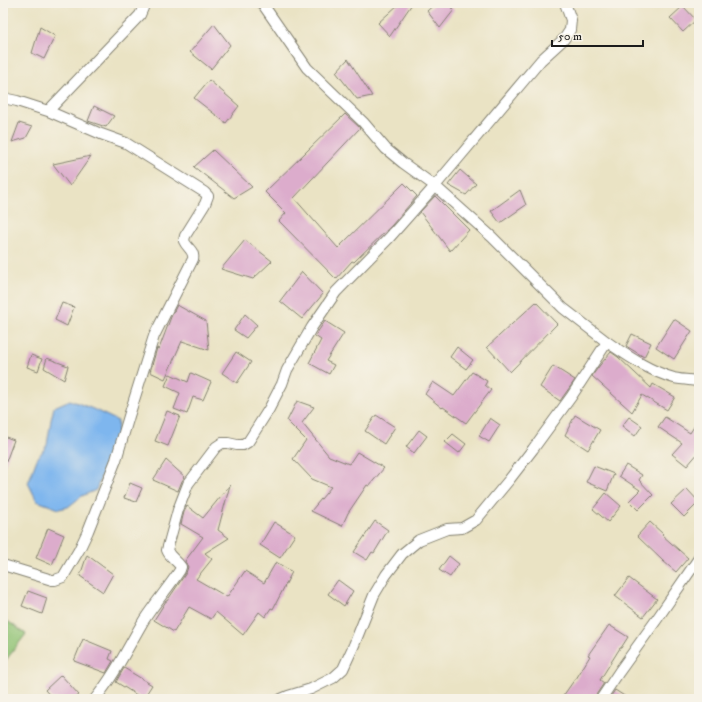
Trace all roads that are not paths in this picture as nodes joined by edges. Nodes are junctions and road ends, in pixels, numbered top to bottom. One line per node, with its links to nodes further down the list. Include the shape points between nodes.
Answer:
1 (141, 3): 5 (street, via 143,8 140,15)
2 (262, 3): 6 (street, via 307,68 363,122 386,149)
3 (565, 3): 6 (street, via 571,20 570,30 564,40 541,60)
4 (3, 98): 5 (street)
5 (48, 110): 10 (street, via 126,143 208,196 185,236 184,241 193,252 193,259 154,336 116,460 80,550 63,577 55,580)
6 (435, 186): 7 (street, via 492,237 563,308); 11 (street, via 336,292 312,326 269,409 248,442 243,445 222,443 216,447 188,484 167,550 178,562 180,570 144,620 115,671)
7 (607, 342): 8 (street, via 655,371 675,378); 12 (street, via 571,397 476,520 462,528 447,529 419,540 402,554 374,595 343,669 333,678 311,689)
8 (699, 381)
9 (699, 558): 13 (street)
10 (3, 565)
11 (95, 699)
12 (281, 699)
13 (601, 699)

